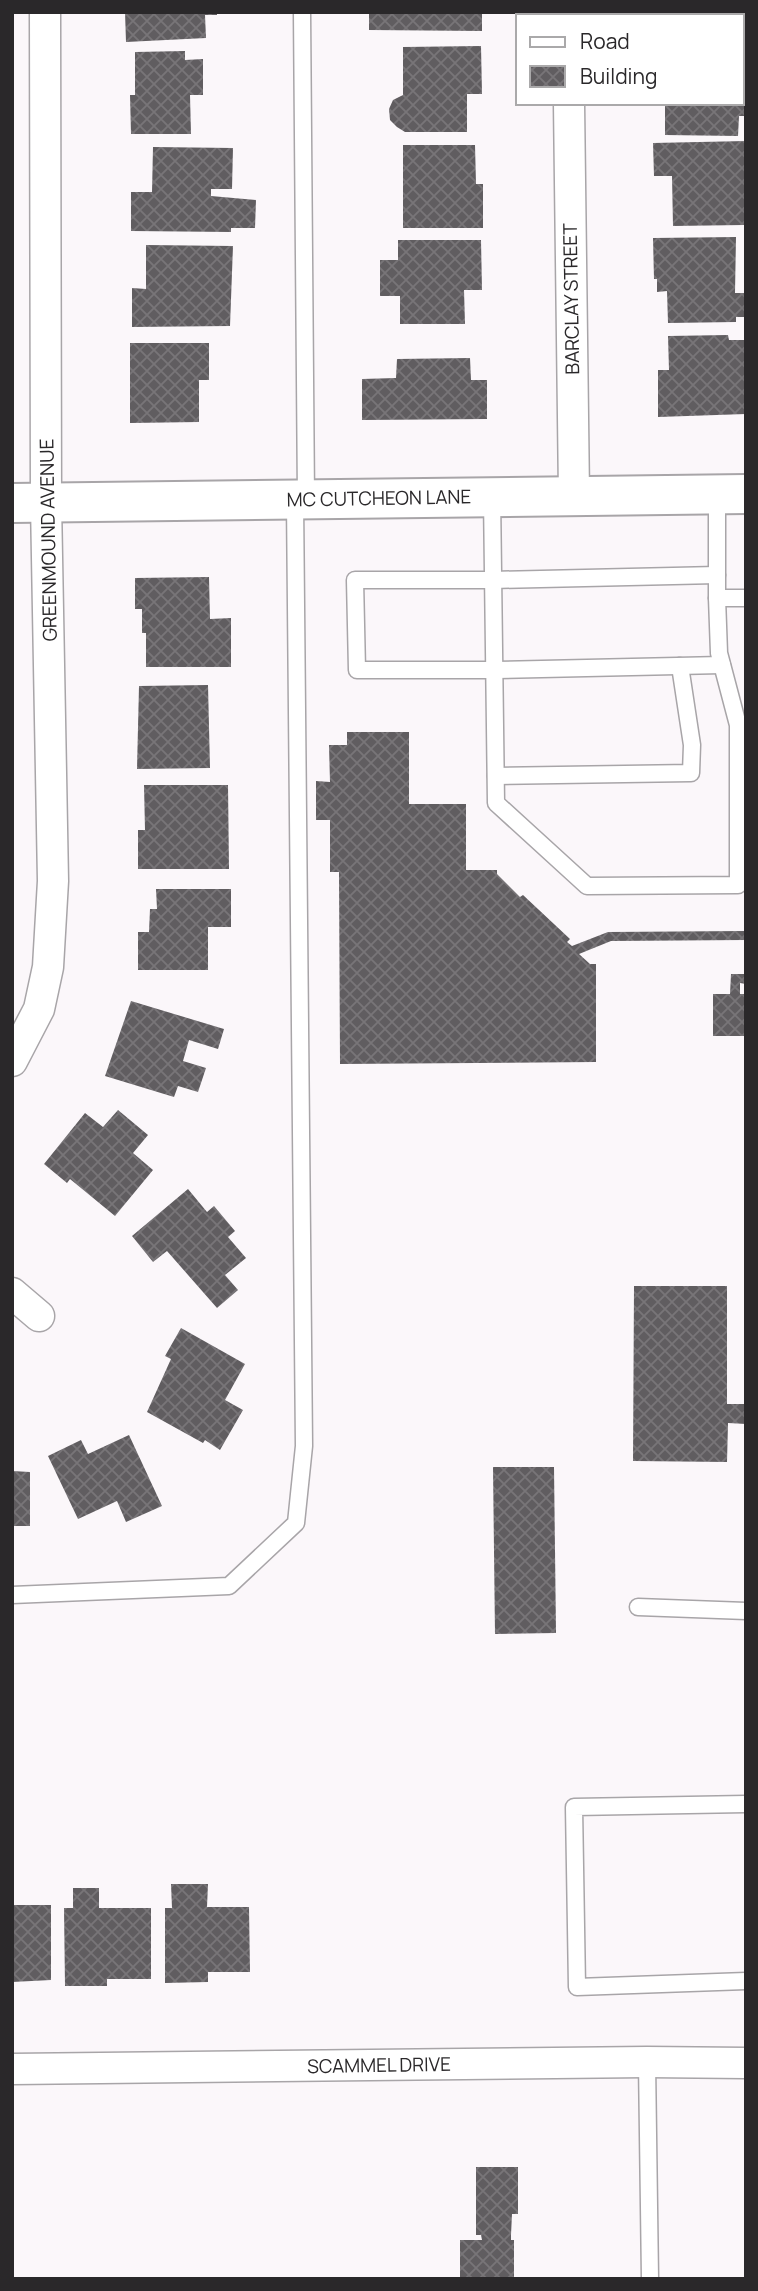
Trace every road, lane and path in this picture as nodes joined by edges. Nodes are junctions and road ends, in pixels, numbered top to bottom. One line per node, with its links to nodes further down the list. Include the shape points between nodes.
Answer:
1 (45, 12): 8 (street, GREENMOUND AVENUE)
2 (302, 12): 7 (lane)
3 (569, 105): 5 (street, BARCLAY STREET)
4 (731, 494): 5 (street, MC CUTCHEON LANE); 9 (lane)
5 (574, 495): 6 (street, MC CUTCHEON LANE)
6 (492, 496): 7 (street, MC CUTCHEON LANE); 10 (lane)
7 (301, 500): 8 (street, MC CUTCHEON LANE); 20 (lane, via 304,1432 296,1523 229,1586)
8 (29, 503): 17 (street, GREENMOUND AVENUE, via 53,881 48,967 39,1009)
9 (717, 575): 10 (lane); 11 (lane)
10 (493, 580): 15 (lane); 15 (lane, via 355,580 358,670)
11 (717, 598): 12 (lane); 13 (lane)
12 (746, 598)
13 (722, 665): 14 (lane); 16 (lane, via 738,725 738,885 587,886 496,803)
14 (680, 666): 15 (lane); 16 (lane, via 692,745 691,773)
15 (495, 670): 16 (lane)
16 (496, 776)
17 (12, 1061)
18 (12, 1293): 19 (street)
19 (39, 1316)
20 (12, 1595)
21 (638, 1607): 22 (lane)
22 (746, 1611)
23 (746, 1804): 24 (lane, via 574,1807 577,1987)
24 (746, 1981)
25 (647, 2062): 26 (street, SCAMMEL DRIVE); 27 (street, SCAMMEL DRIVE); 28 (lane)
26 (746, 2063)
27 (12, 2069)
28 (650, 2279)

